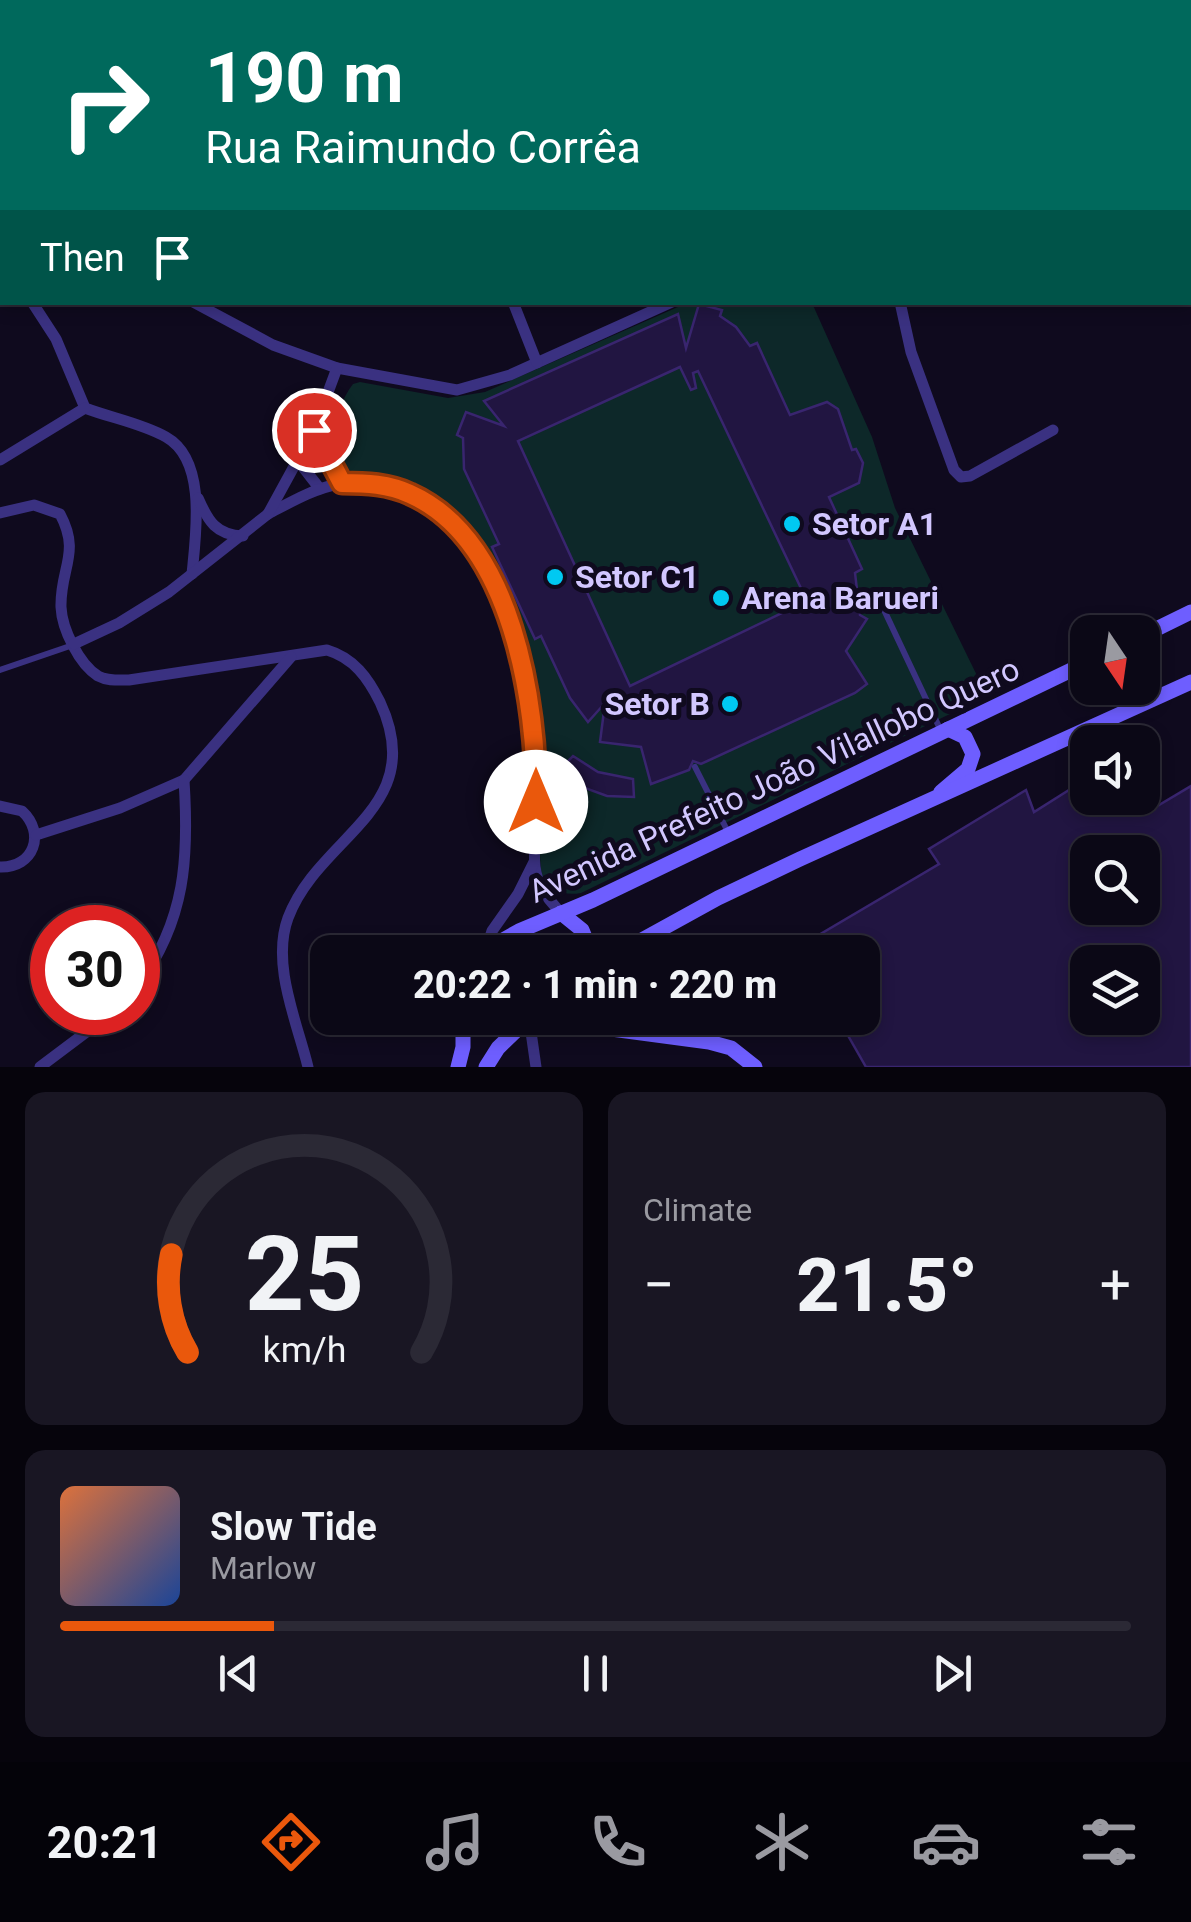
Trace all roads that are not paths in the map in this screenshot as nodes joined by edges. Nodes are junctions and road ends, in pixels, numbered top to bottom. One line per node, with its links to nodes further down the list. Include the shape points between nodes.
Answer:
1 (34, 305): 8 (street)
2 (199, 305): 7 (street, via 272,345)
3 (514, 305): 6 (street)
4 (665, 305): 6 (street)
5 (901, 305): 10 (street, via 911,352 960,477)
6 (537, 363): 7 (street, via 456,390)
7 (337, 368): 9 (street)
8 (85, 408): 11 (street); 14 (street, via 172,441 188,460)
9 (314, 430): 12 (street); 13 (street)
10 (1053, 430)
11 (0, 460)
12 (298, 462): 15 (street); 17 (street)
13 (342, 483): 15 (street); 35 (street, via 386,486 432,506 488,575 510,622 532,709)
14 (194, 489): 18 (street, via 214,526); 19 (street)
15 (320, 489): 17 (street)
16 (0, 513): 23 (street, via 34,504 60,514 71,539 61,608)
17 (268, 514): 18 (street)
18 (243, 536): 19 (street)
19 (192, 574): 23 (street)
20 (877, 595): 28 (lane)
21 (1191, 612): 22 (main road)
22 (1160, 627)
23 (74, 644): 24 (street, via 82,662 113,680); 25 (lane)
24 (291, 657): 30 (street); 50 (street, via 328,650 353,662 383,709 392,756 391,777 374,811 316,870 288,916 282,956)
25 (0, 670)
26 (1070, 671): 28 (main road, Avenida Prefeito João Vilallobo Quero)
27 (1191, 682): 31 (main road)
28 (945, 731): 31 (main road, via 966,737 972,758); 34 (main road, Avenida Prefeito João Vilallobo Quero)
29 (696, 767): 34 (lane)
30 (184, 780): 33 (street); 42 (street, via 188,833 182,884)
31 (936, 800): 41 (main road)
32 (0, 806): 33 (street, via 22,810)
33 (36, 835): 36 (street, via 31,853)
34 (730, 835): 37 (main road, Avenida Prefeito João Vilallobo Quero)
35 (534, 862): 37 (street, via 544,893); 38 (street)
36 (2, 871)
37 (561, 913): 39 (main road, Avenida Prefeito João Vilallobo Quero); 40 (main road)
38 (490, 935)
39 (516, 935)
40 (584, 935)
41 (651, 935)
42 (160, 943)
43 (82, 1035): 49 (street)
44 (461, 1035): 48 (main road)
45 (511, 1035): 51 (main road)
46 (531, 1035): 52 (street)
47 (668, 1035): 53 (main road, via 731,1048)
48 (459, 1063)
49 (40, 1067)
50 (308, 1067)
51 (486, 1067)
52 (536, 1067)
53 (756, 1067)

